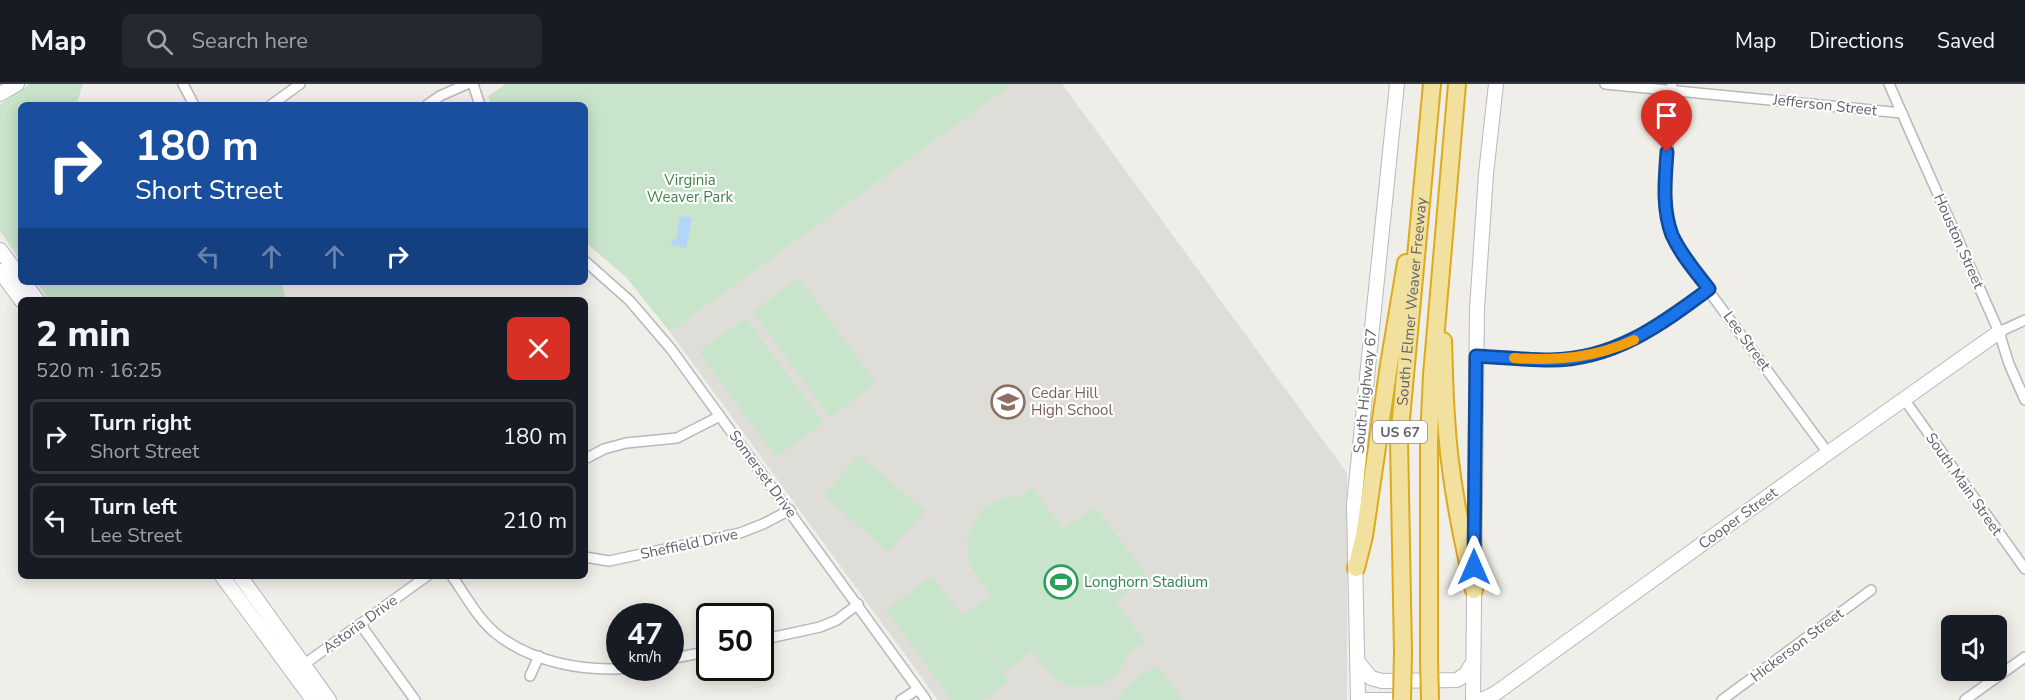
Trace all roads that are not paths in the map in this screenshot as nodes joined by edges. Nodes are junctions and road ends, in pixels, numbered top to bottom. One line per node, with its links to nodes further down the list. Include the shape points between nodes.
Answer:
1 (17, 84): 13 (main road)
2 (183, 84): 14 (street)
3 (467, 84): 16 (street)
4 (473, 84): 17 (street)
5 (1398, 84): 37 (main road, South Highway 67, via 1354,504)
6 (1432, 84): 19 (highway, South J Elmer Weaver Freeway / US 67)
7 (1496, 84): 29 (main road, via 1479,261)
8 (1605, 84): 11 (street, Jefferson Street)
9 (1889, 84): 18 (street, Houston Street)
10 (293, 86): 15 (street)
11 (1671, 87): 18 (street, Jefferson Street); 25 (street, Lee Street, via 1665,194 1668,223 1683,256)
12 (1458, 90): 24 (highway, South J Elmer Weaver Freeway / US 67)
13 (0, 94)
14 (192, 102)
15 (274, 102)
16 (431, 102)
17 (479, 102)
18 (1902, 113): 28 (street, Houston Street)
19 (1420, 213): 37 (highway, via 1409,244); 65 (highway, South J Elmer Weaver Freeway / US 67, bridge, via 1400,440)
20 (0, 250): 23 (main road)
21 (588, 264): 32 (street, Somerset Drive, via 636,308)
22 (0, 271): 26 (main road)
23 (18, 274)
24 (1438, 285): 43 (highway, via 1447,428 1458,518); 66 (highway, South J Elmer Weaver Freeway / US 67, bridge, via 1429,440)
25 (1709, 289): 29 (street, via 1651,331 1602,352 1549,360); 33 (street, Lee Street)
26 (19, 297)
27 (2025, 320): 28 (street)
28 (1999, 332): 30 (main road, Cooper Street); 31 (street, Houston Street)
29 (1476, 356): 43 (main road)
30 (1904, 399): 33 (main road, Cooper Street); 38 (street, South Main Street)
31 (2025, 400)
32 (720, 416): 34 (street, via 677,438 626,443); 35 (street, Somerset Drive)
33 (1828, 453): 51 (main road, Cooper Street)
34 (588, 457)
35 (789, 510): 36 (street, Sheffield Drive, via 740,533 609,561); 46 (street, Somerset Drive)
36 (588, 558)
37 (1356, 567): 52 (main road, South Highway 67)
38 (2025, 569)
39 (225, 579): 45 (main road)
40 (241, 579): 45 (main road)
41 (423, 579): 47 (street, Astoria Drive)
42 (454, 579): 49 (street, via 495,632)
43 (1474, 590): 53 (main road)
44 (1871, 590): 68 (street, Hickerson Street)
45 (248, 599): 54 (main road)
46 (858, 604): 48 (street, via 820,627); 57 (street, Somerset Drive)
47 (360, 624): 54 (street, Astoria Drive); 61 (street)
48 (774, 637)
49 (540, 656): 55 (street, via 575,667); 56 (street)
50 (2025, 657): 69 (street)
51 (1544, 658): 53 (main road, via 1528,663 1490,689 1479,680); 58 (main road, Cooper Street)
52 (1358, 662): 53 (main road, via 1371,678 1382,681 1457,680); 64 (main road, South Highway 67)
53 (1473, 662): 67 (main road)
54 (298, 668): 59 (main road); 60 (main road)
55 (606, 670)
56 (530, 675)
57 (918, 689): 62 (street); 63 (street, Somerset Drive)
58 (1498, 697): 67 (main road, Cooper Street)
59 (313, 700)
60 (329, 700)
61 (415, 700)
62 (902, 700)
63 (926, 700)
64 (1358, 700): 65 (main road)
65 (1402, 700)
66 (1430, 700)
67 (1475, 700)
68 (1722, 700)
69 (1965, 700)

